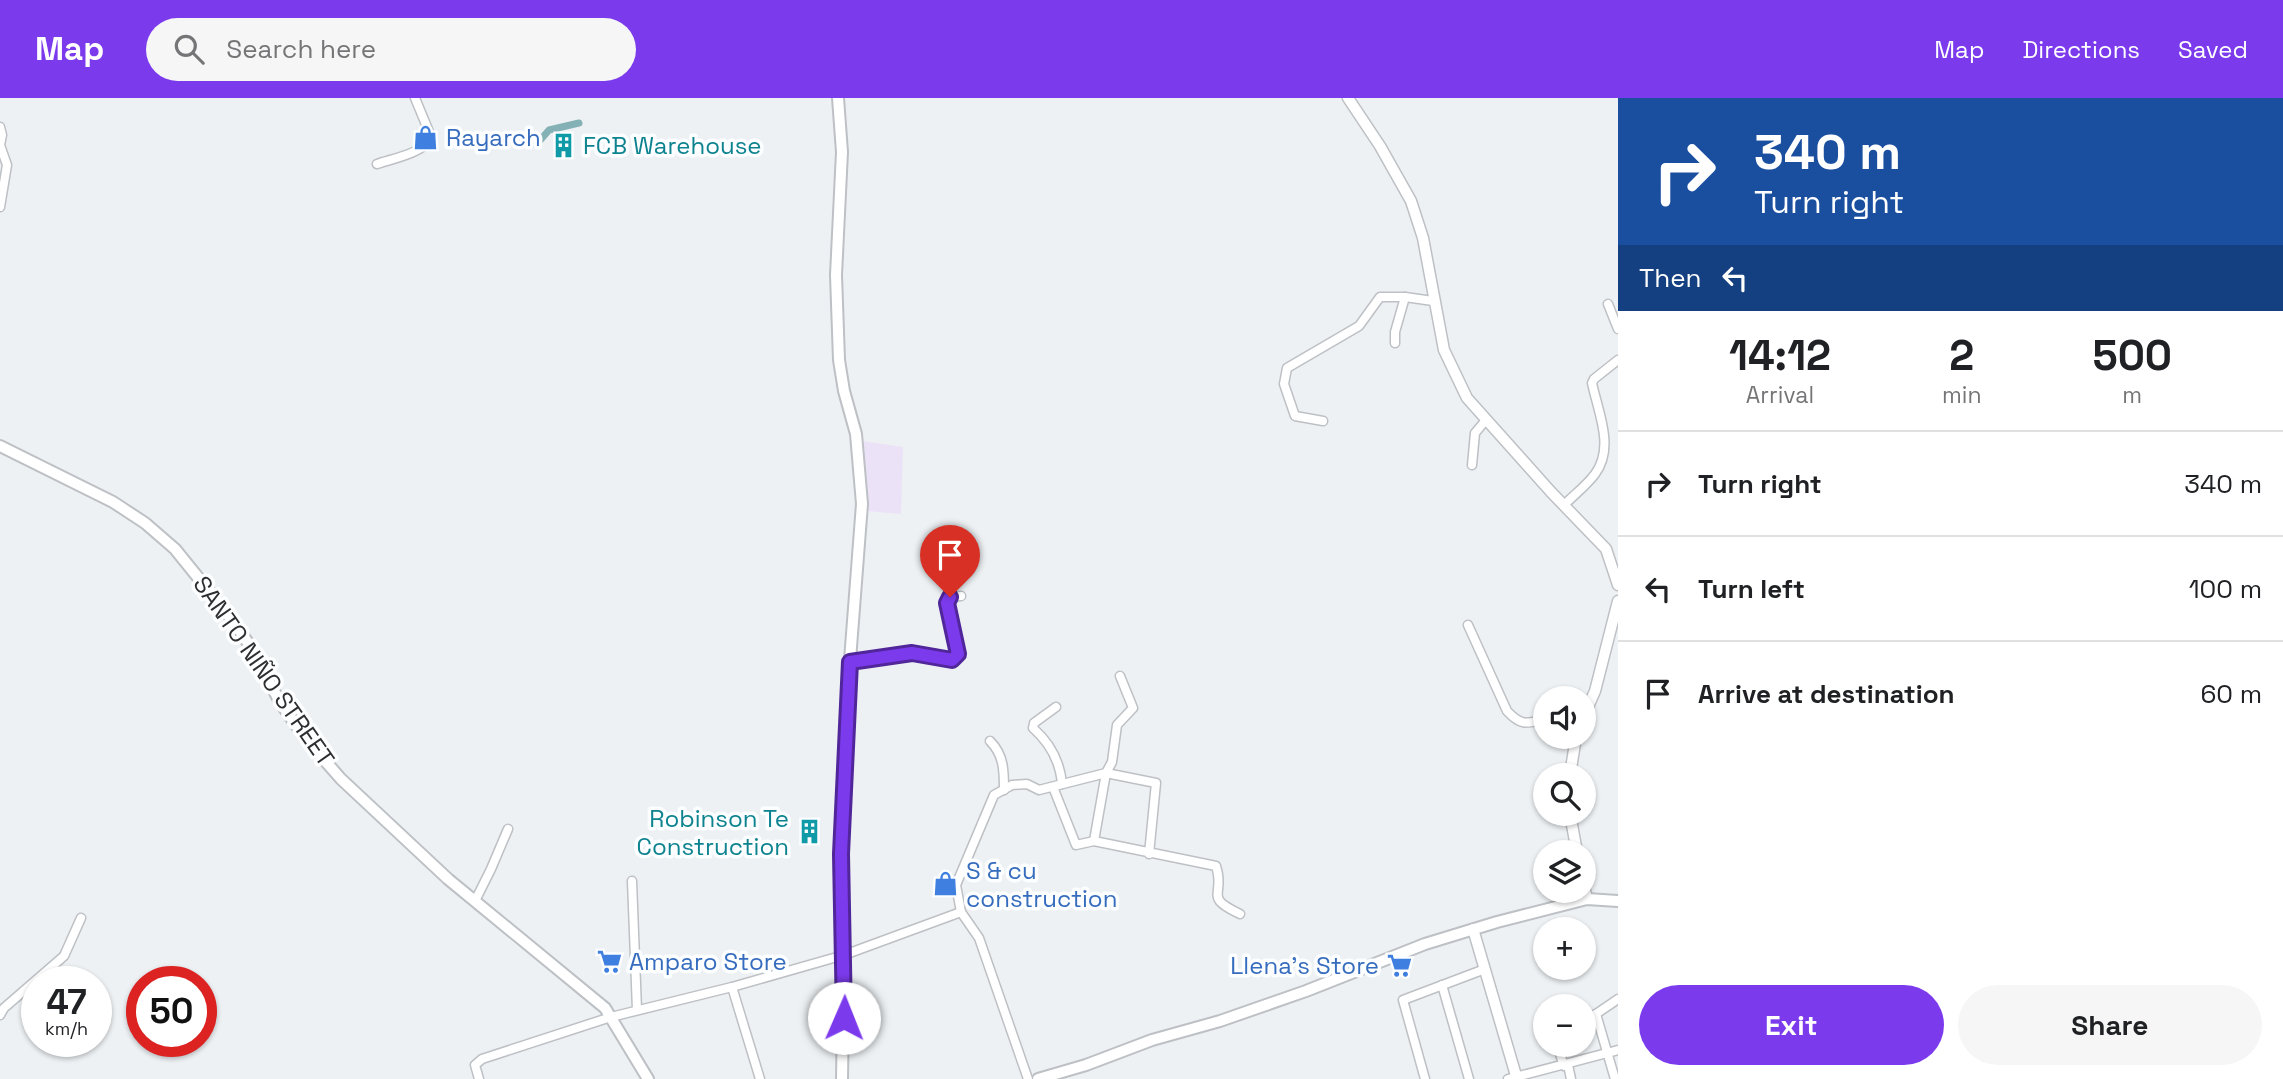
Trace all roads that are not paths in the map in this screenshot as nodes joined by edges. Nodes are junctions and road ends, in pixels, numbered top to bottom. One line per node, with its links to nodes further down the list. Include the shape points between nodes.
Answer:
1 (415, 98): 5 (street, via 432,139 427,146)
2 (838, 98): 22 (main road, via 842,152 836,275 839,360 862,486)
3 (1348, 98): 8 (street, via 1410,201 1423,238)
4 (0, 127): 6 (street, via 7,165)
5 (377, 164)
6 (0, 206)
7 (1405, 297): 8 (street); 11 (street); 13 (street, via 1380,297 1359,326 1287,368 1283,384 1295,416)
8 (1433, 301): 14 (street, via 1444,350 1467,398)
9 (1608, 304): 10 (street)
10 (1618, 330)
11 (1395, 343)
12 (1618, 360): 17 (street, via 1592,383 1605,432 1603,460)
13 (1323, 421)
14 (1486, 421): 16 (street, via 1475,433); 17 (street)
15 (0, 446): 37 (main road, SANTO NIÑO STREET, via 113,502 175,549 239,629 279,702 305,738 358,795)
16 (1472, 465)
17 (1564, 505): 18 (street, via 1606,549)
18 (1618, 585)
19 (961, 596): 22 (street, via 950,597 947,603 958,654 952,660 912,653)
20 (1618, 601): 24 (street)
21 (1468, 625): 26 (street, via 1507,710 1514,719)
22 (850, 662): 44 (main road, via 841,854)
23 (1120, 676): 28 (street, via 1133,708 1117,725 1112,762)
24 (1596, 687)
25 (1056, 707): 29 (street, via 1033,728 1048,742)
26 (1533, 722)
27 (990, 741): 31 (street, via 1004,768)
28 (1106, 772): 29 (street); 33 (street); 34 (street, via 1156,783)
29 (1062, 784): 30 (street)
30 (1053, 788): 31 (street, via 1039,790 1027,784); 33 (street, via 1076,845)
31 (1003, 790): 40 (street, via 994,795 956,885)
32 (508, 828): 37 (street)
33 (1094, 841): 34 (street)
34 (1149, 854): 41 (street, via 1216,866 1217,899)
35 (632, 881): 49 (street)
36 (1596, 900): 38 (main road)
37 (475, 901): 52 (main road, SANTO NIÑO STREET, via 606,1008)
38 (1618, 901)
39 (1572, 903): 43 (main road)
40 (961, 912): 44 (street); 61 (street, via 979,938)
41 (1240, 914)
42 (80, 918): 51 (street, via 64,956)
43 (1473, 929): 45 (street); 62 (main road, via 1230,1018)
44 (844, 955): 47 (street); 60 (main road)
45 (1485, 969): 46 (street); 56 (street)
46 (1442, 985): 63 (street, via 1403,1000); 64 (street)
47 (732, 987): 49 (street); 59 (street)
48 (1618, 999): 50 (street)
49 (637, 1010): 52 (street)
50 (1596, 1014): 53 (street)
51 (0, 1015)
52 (611, 1017): 57 (street, via 482,1059 475,1065); 58 (main road, SANTO NIÑO STREET)
53 (1613, 1052): 55 (street); 66 (street)
54 (1562, 1057): 55 (street)
55 (1566, 1065): 56 (street); 65 (street)
56 (1514, 1078)
57 (479, 1079)
58 (648, 1079)
59 (760, 1079)
60 (842, 1079)
61 (1028, 1079)
62 (1038, 1079)
63 (1425, 1079)
64 (1469, 1079)
65 (1571, 1079)
66 (1615, 1079)

